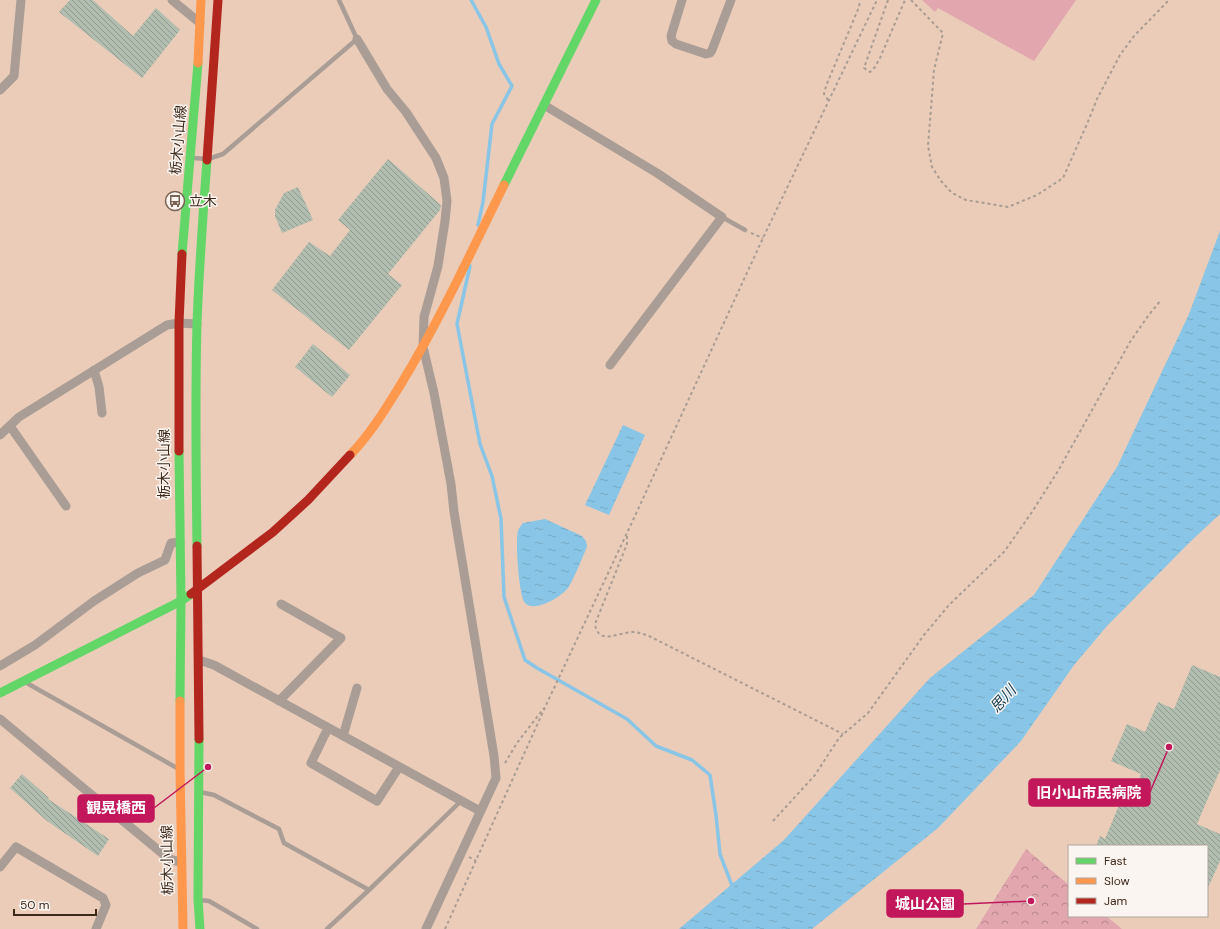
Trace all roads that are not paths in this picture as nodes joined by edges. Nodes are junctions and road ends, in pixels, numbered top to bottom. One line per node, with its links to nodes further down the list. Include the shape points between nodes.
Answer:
1 (21, 0): 11 (street, via 14,76)
2 (172, 0): 9 (street)
3 (201, 0): 9 (main road, 栃木小山線)
4 (218, 0): 14 (main road)
5 (339, 0): 10 (lane)
6 (596, 0): 12 (main road)
7 (682, 0): 8 (street, via 671,36 672,41 706,54 712,50)
8 (731, 0)
9 (200, 23): 13 (main road, 栃木小山線)
10 (357, 39): 14 (lane, via 222,154); 19 (street, via 387,89 406,112 436,158 444,178 447,201 445,222 438,266 424,317)
11 (0, 90)
12 (544, 105): 15 (street, via 657,173); 19 (main road)
13 (191, 158): 14 (lane); 17 (main road, 栃木小山線)
14 (208, 158): 18 (main road)
15 (722, 216): 16 (lane); 20 (street)
16 (745, 230)
17 (179, 324): 18 (street); 21 (street, via 167,325); 26 (main road, 栃木小山線)
18 (197, 324): 27 (main road)
19 (423, 347): 27 (main road, via 391,399 351,454 308,500 273,532); 43 (street, via 451,484 494,756 496,778)
20 (610, 365)
21 (94, 370): 22 (street); 23 (street, via 19,417)
22 (102, 413)
23 (10, 426): 24 (street); 25 (street)
24 (0, 435)
25 (66, 506)
26 (180, 542): 28 (main road, 栃木小山線); 31 (street, via 171,543 164,560 100,597 35,645)
27 (198, 589): 28 (main road); 30 (main road)
28 (181, 601): 32 (main road); 40 (main road, 栃木小山線)
29 (281, 604): 35 (street, via 341,638)
30 (199, 660): 35 (street, via 214,665); 41 (main road)
31 (0, 666)
32 (23, 681): 34 (main road); 40 (lane)
33 (356, 688): 38 (street)
34 (0, 693)
35 (279, 701): 37 (street)
36 (0, 719): 44 (street, via 162,854)
37 (328, 728): 38 (street); 39 (street, via 311,763 377,801)
38 (343, 736): 39 (street)
39 (400, 767): 42 (street)
40 (180, 770): 44 (main road, 栃木小山線)
41 (198, 792): 46 (lane, via 214,795 279,829 284,843); 47 (main road)
42 (461, 801): 43 (street); 46 (lane)
43 (480, 811): 53 (street)
44 (181, 862): 49 (main road, 栃木小山線)
45 (0, 867): 48 (street, via 16,846 103,898 106,905)
46 (369, 890): 52 (lane)
47 (198, 899): 50 (main road); 51 (lane, via 209,901)
48 (96, 929)
49 (183, 929)
50 (200, 929)
51 (257, 929)
52 (327, 929)
53 (426, 929)

